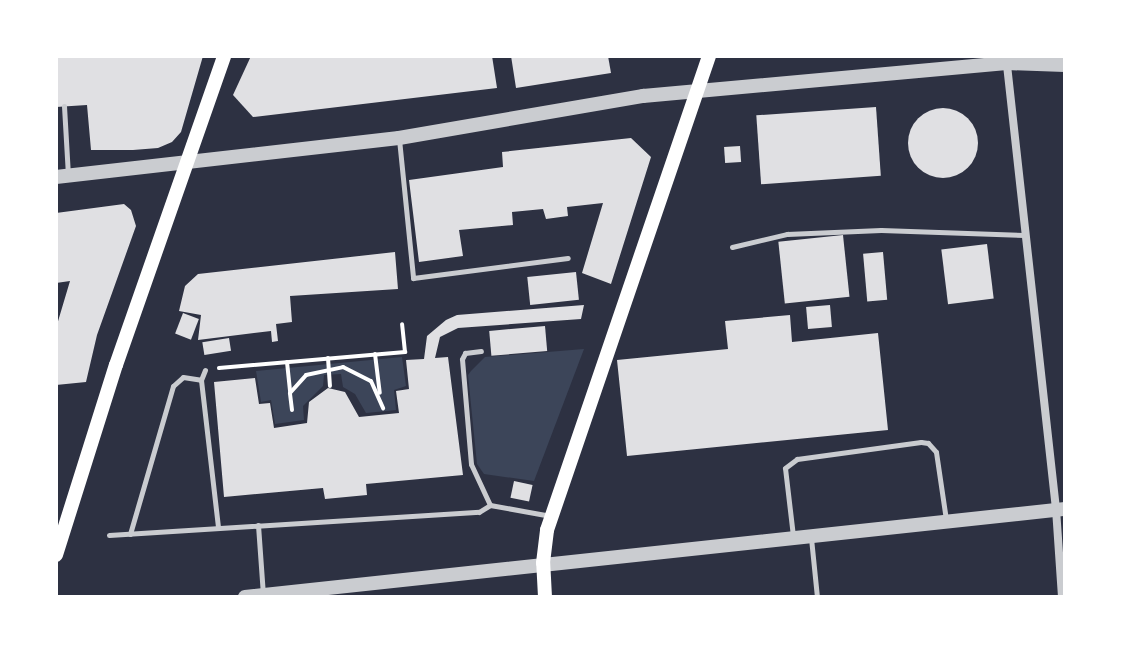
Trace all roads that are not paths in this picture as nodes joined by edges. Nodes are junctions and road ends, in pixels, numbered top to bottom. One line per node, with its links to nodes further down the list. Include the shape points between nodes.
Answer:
1 (224, 56): 10 (main road)
2 (709, 56): 5 (main road)
3 (1006, 60): 4 (street); 5 (street); 12 (street)
4 (1065, 65)
5 (695, 93): 9 (street, via 643,96); 20 (main road)
6 (64, 106): 8 (lane)
7 (56, 122): 8 (lane)
8 (65, 122): 11 (lane)
9 (399, 138): 10 (street); 14 (lane, via 413,278)
10 (187, 161): 11 (street); 28 (main road)
11 (62, 177)
12 (1024, 235): 13 (lane, via 881,230 787,234); 19 (street)
13 (732, 247)
14 (568, 258)
15 (481, 351): 18 (lane, via 465,353 462,359 466,434 471,464)
16 (205, 370): 17 (lane)
17 (201, 380): 23 (lane); 24 (lane, via 183,377 173,386)
18 (490, 505): 20 (lane); 22 (lane, via 479,512)
19 (1061, 509): 21 (street); 34 (street)
20 (552, 517): 29 (main road)
21 (946, 520): 26 (street); 27 (lane, via 936,452 921,442 797,459 785,468)
22 (258, 525): 23 (lane); 30 (lane)
23 (218, 528): 24 (lane)
24 (130, 534): 25 (lane)
25 (109, 535)
26 (810, 535): 27 (street); 33 (lane)
27 (793, 537): 29 (street)
28 (56, 555)
29 (543, 563): 30 (street); 32 (main road)
30 (263, 595): 31 (street)
31 (245, 597)
32 (545, 597)
33 (817, 597)
34 (1062, 597)

